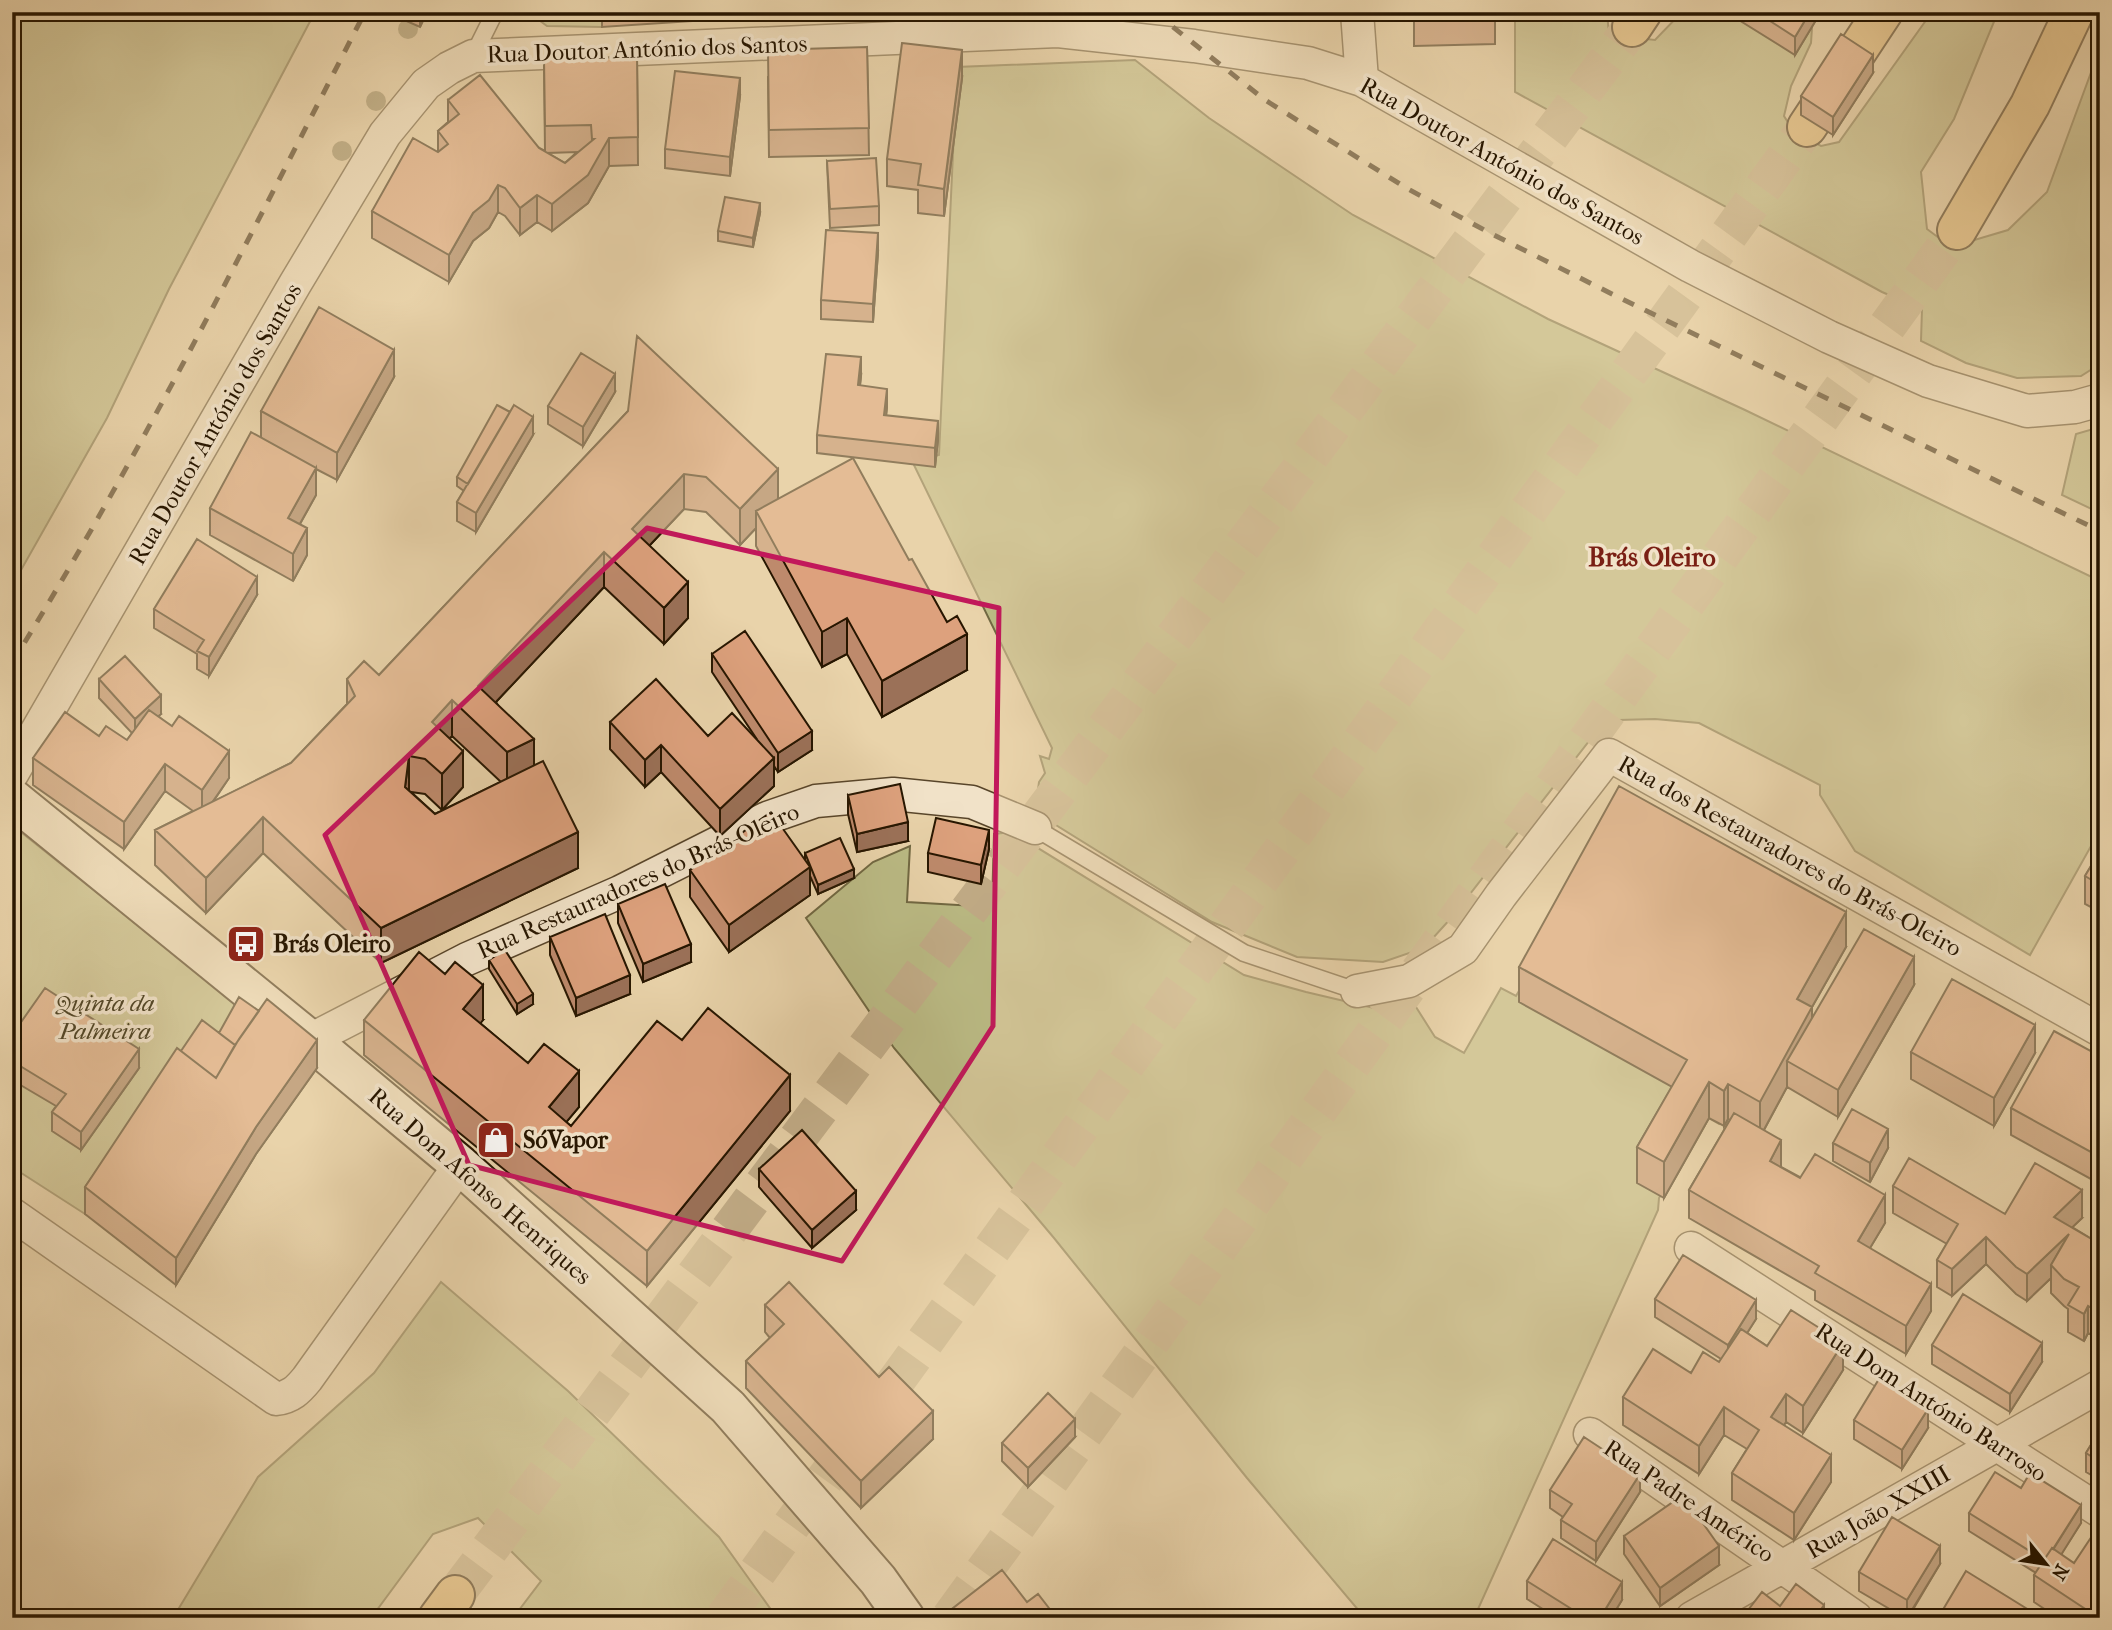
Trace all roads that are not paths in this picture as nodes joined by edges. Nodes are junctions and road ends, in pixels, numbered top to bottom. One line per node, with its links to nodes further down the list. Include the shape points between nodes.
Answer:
1 (495, 12): 5 (lane)
2 (1357, 12): 6 (street)
3 (1883, 12): 7 (highway)
4 (2074, 12): 8 (highway, via 2030,105)
5 (473, 56): 6 (street, Rua Doutor António dos Santos, via 1058,31 1308,63); 10 (street, Rua Doutor António dos Santos, via 426,85 385,134)
6 (1362, 80): 9 (street, Rua Doutor António dos Santos, via 1690,266 1829,337 1928,380 2026,411)
7 (1807, 127)
8 (1957, 230)
9 (2100, 400)
10 (12, 774)
11 (12, 799): 15 (main road, Rua Dom Afonso Henriques)
12 (1035, 828): 13 (lane, Rua Restauradores do Brás-Oleiro, via 1244,954); 15 (street, Rua Restauradores do Brás-Oleiro, via 972,802 893,794 816,801 767,818 620,892 467,959)
13 (1357, 991): 14 (street, Rua dos Restauradores do Brás-Oleiro, via 1409,981 1462,948 1609,755)
14 (2100, 1031)
15 (310, 1040): 16 (main road, Rua Dom Afonso Henriques)
16 (460, 1165): 17 (street, via 307,1379 288,1397 276,1399); 24 (main road, Rua Dom Afonso Henriques, via 728,1408 878,1580)
17 (12, 1214)
18 (1691, 1248): 21 (street, Rua Dom António Barroso)
19 (2100, 1386): 21 (street, Rua João XXIII)
20 (1590, 1434): 23 (street, Rua Padre Américo)
21 (1997, 1444): 22 (street, Rua Dom António Barroso); 23 (street, Rua João XXIII)
22 (2100, 1511)
23 (1783, 1566): 25 (street, Rua João XXIII); 26 (street, Rua Padre Américo)
24 (905, 1618)
25 (1692, 1618)
26 (1856, 1618)

